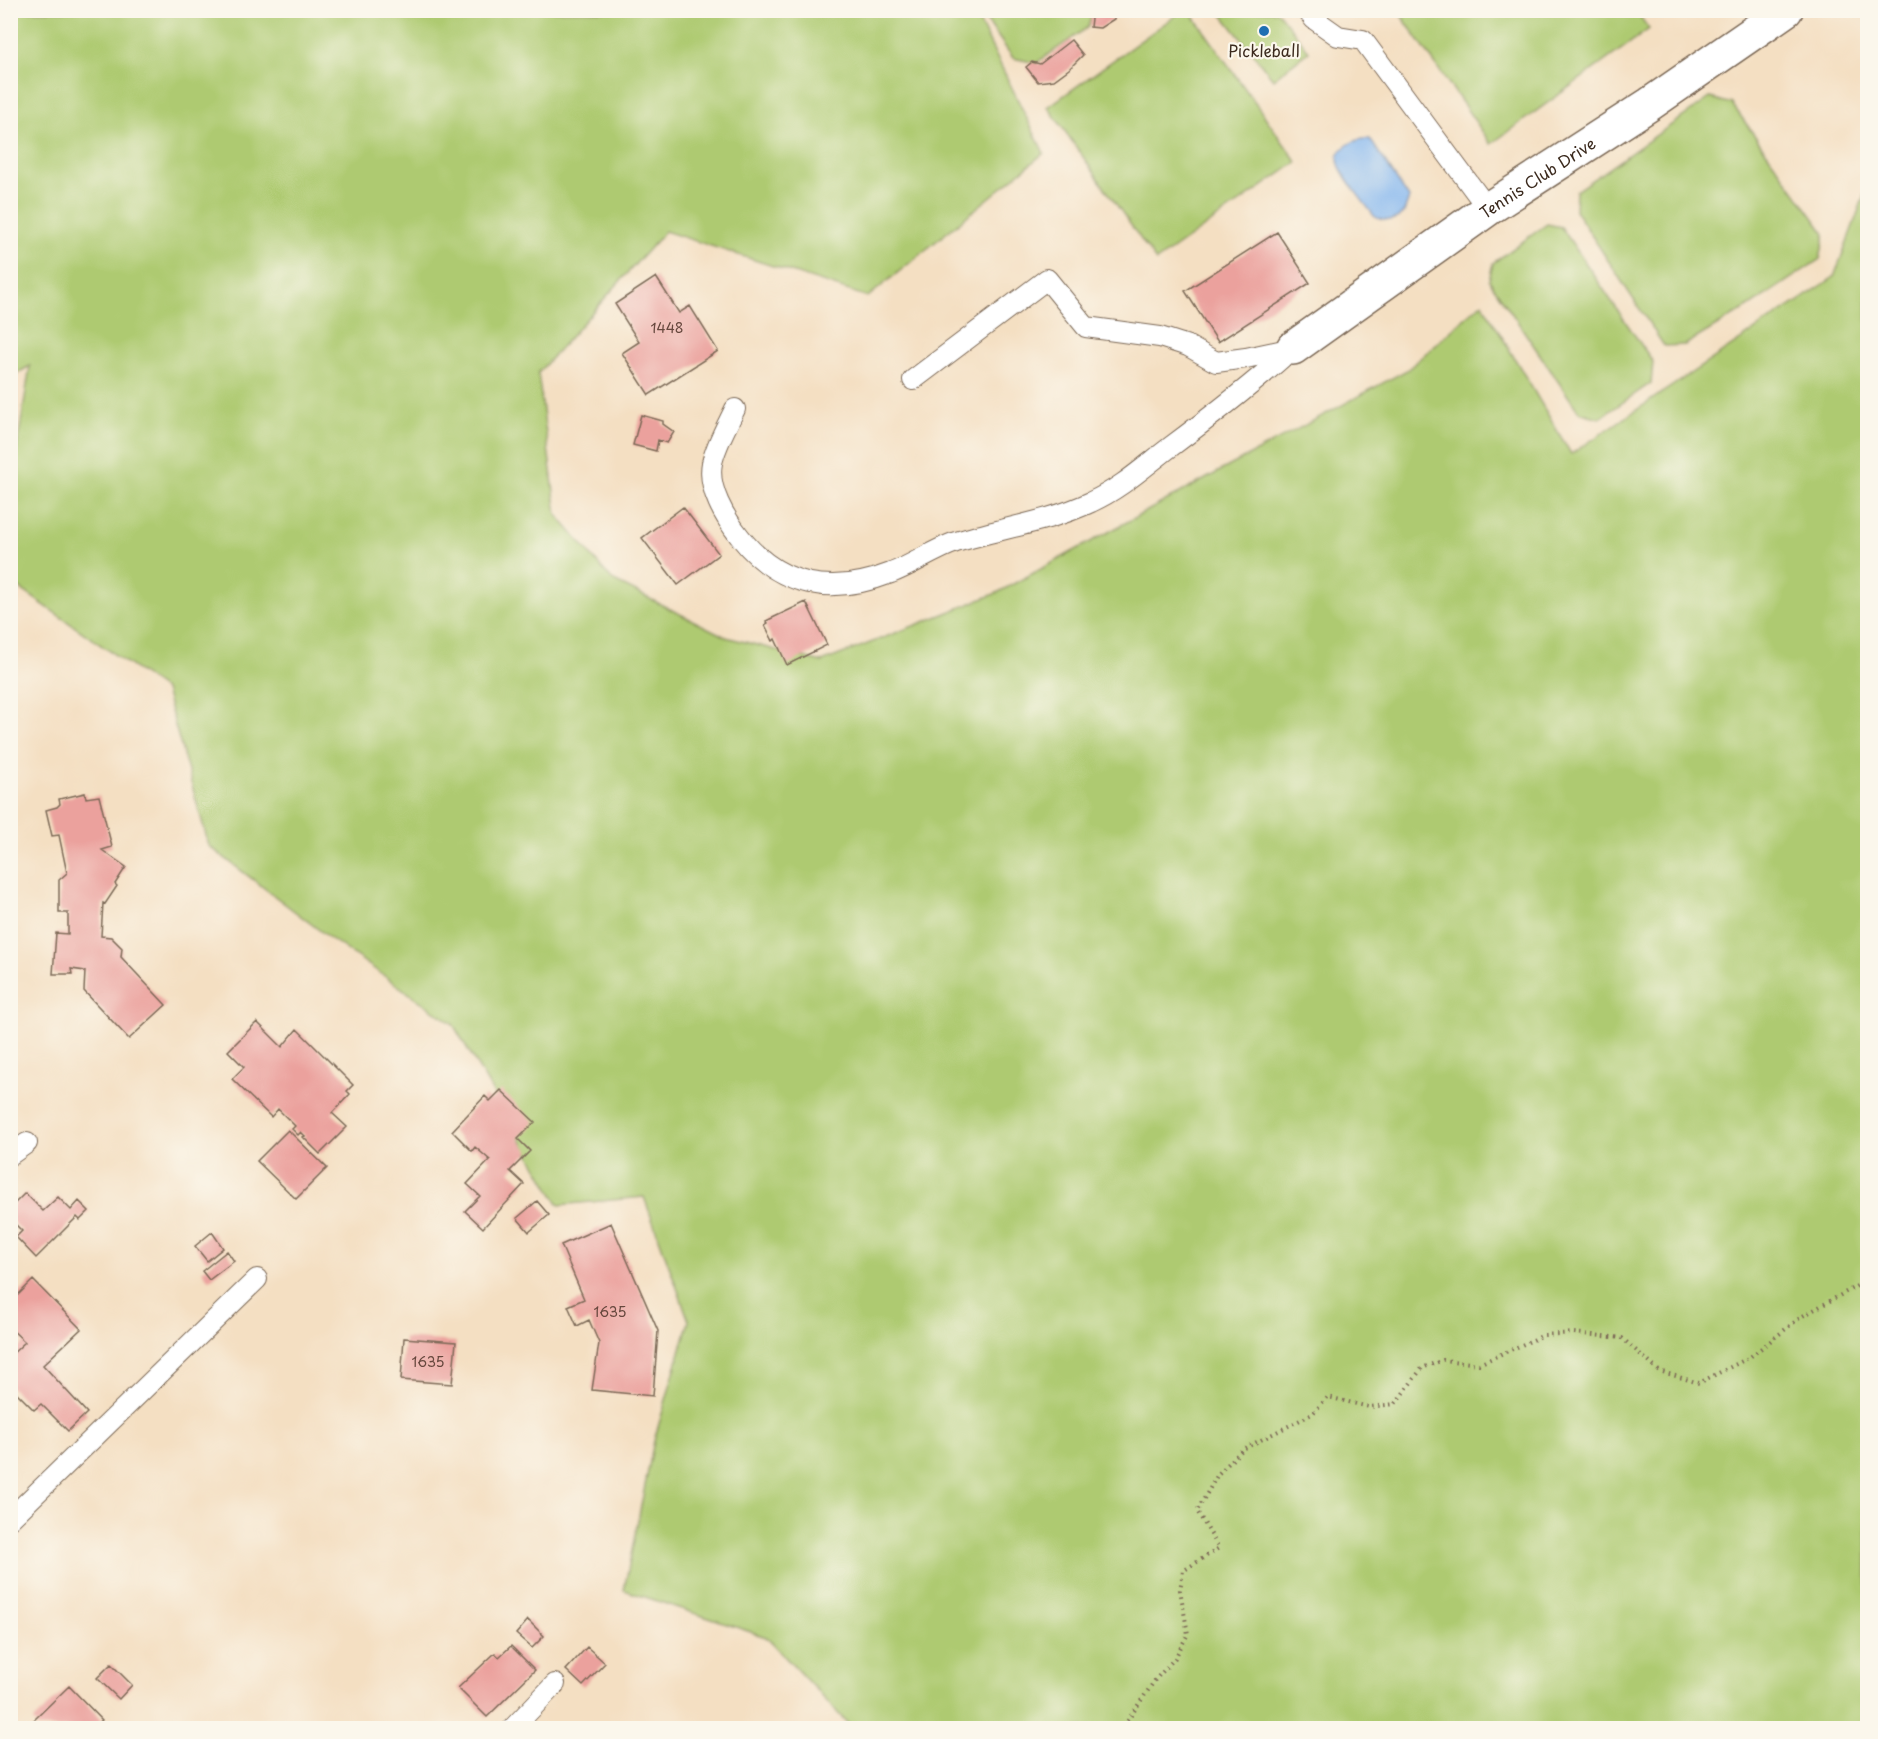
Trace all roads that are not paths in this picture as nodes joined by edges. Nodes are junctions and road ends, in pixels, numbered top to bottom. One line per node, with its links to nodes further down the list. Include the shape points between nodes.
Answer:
1 (1307, 10): 3 (lane, via 1338,36 1363,40)
2 (1786, 10): 3 (street, Tennis Club Drive)
3 (1488, 209): 4 (street, Tennis Club Drive)
4 (1293, 348): 5 (lane, via 1216,362 1188,346 1160,338 1086,327 1047,279); 6 (lane, via 1255,383 1119,486 1091,502 1055,516 955,543 890,573 858,582 823,585 798,581 749,549 733,528 712,484 711,465)
5 (913, 380)
6 (735, 409)
7 (27, 1143): 8 (lane)
8 (10, 1155)
9 (257, 1279): 10 (lane)
10 (10, 1519)
11 (555, 1684): 12 (lane)
12 (513, 1728)

